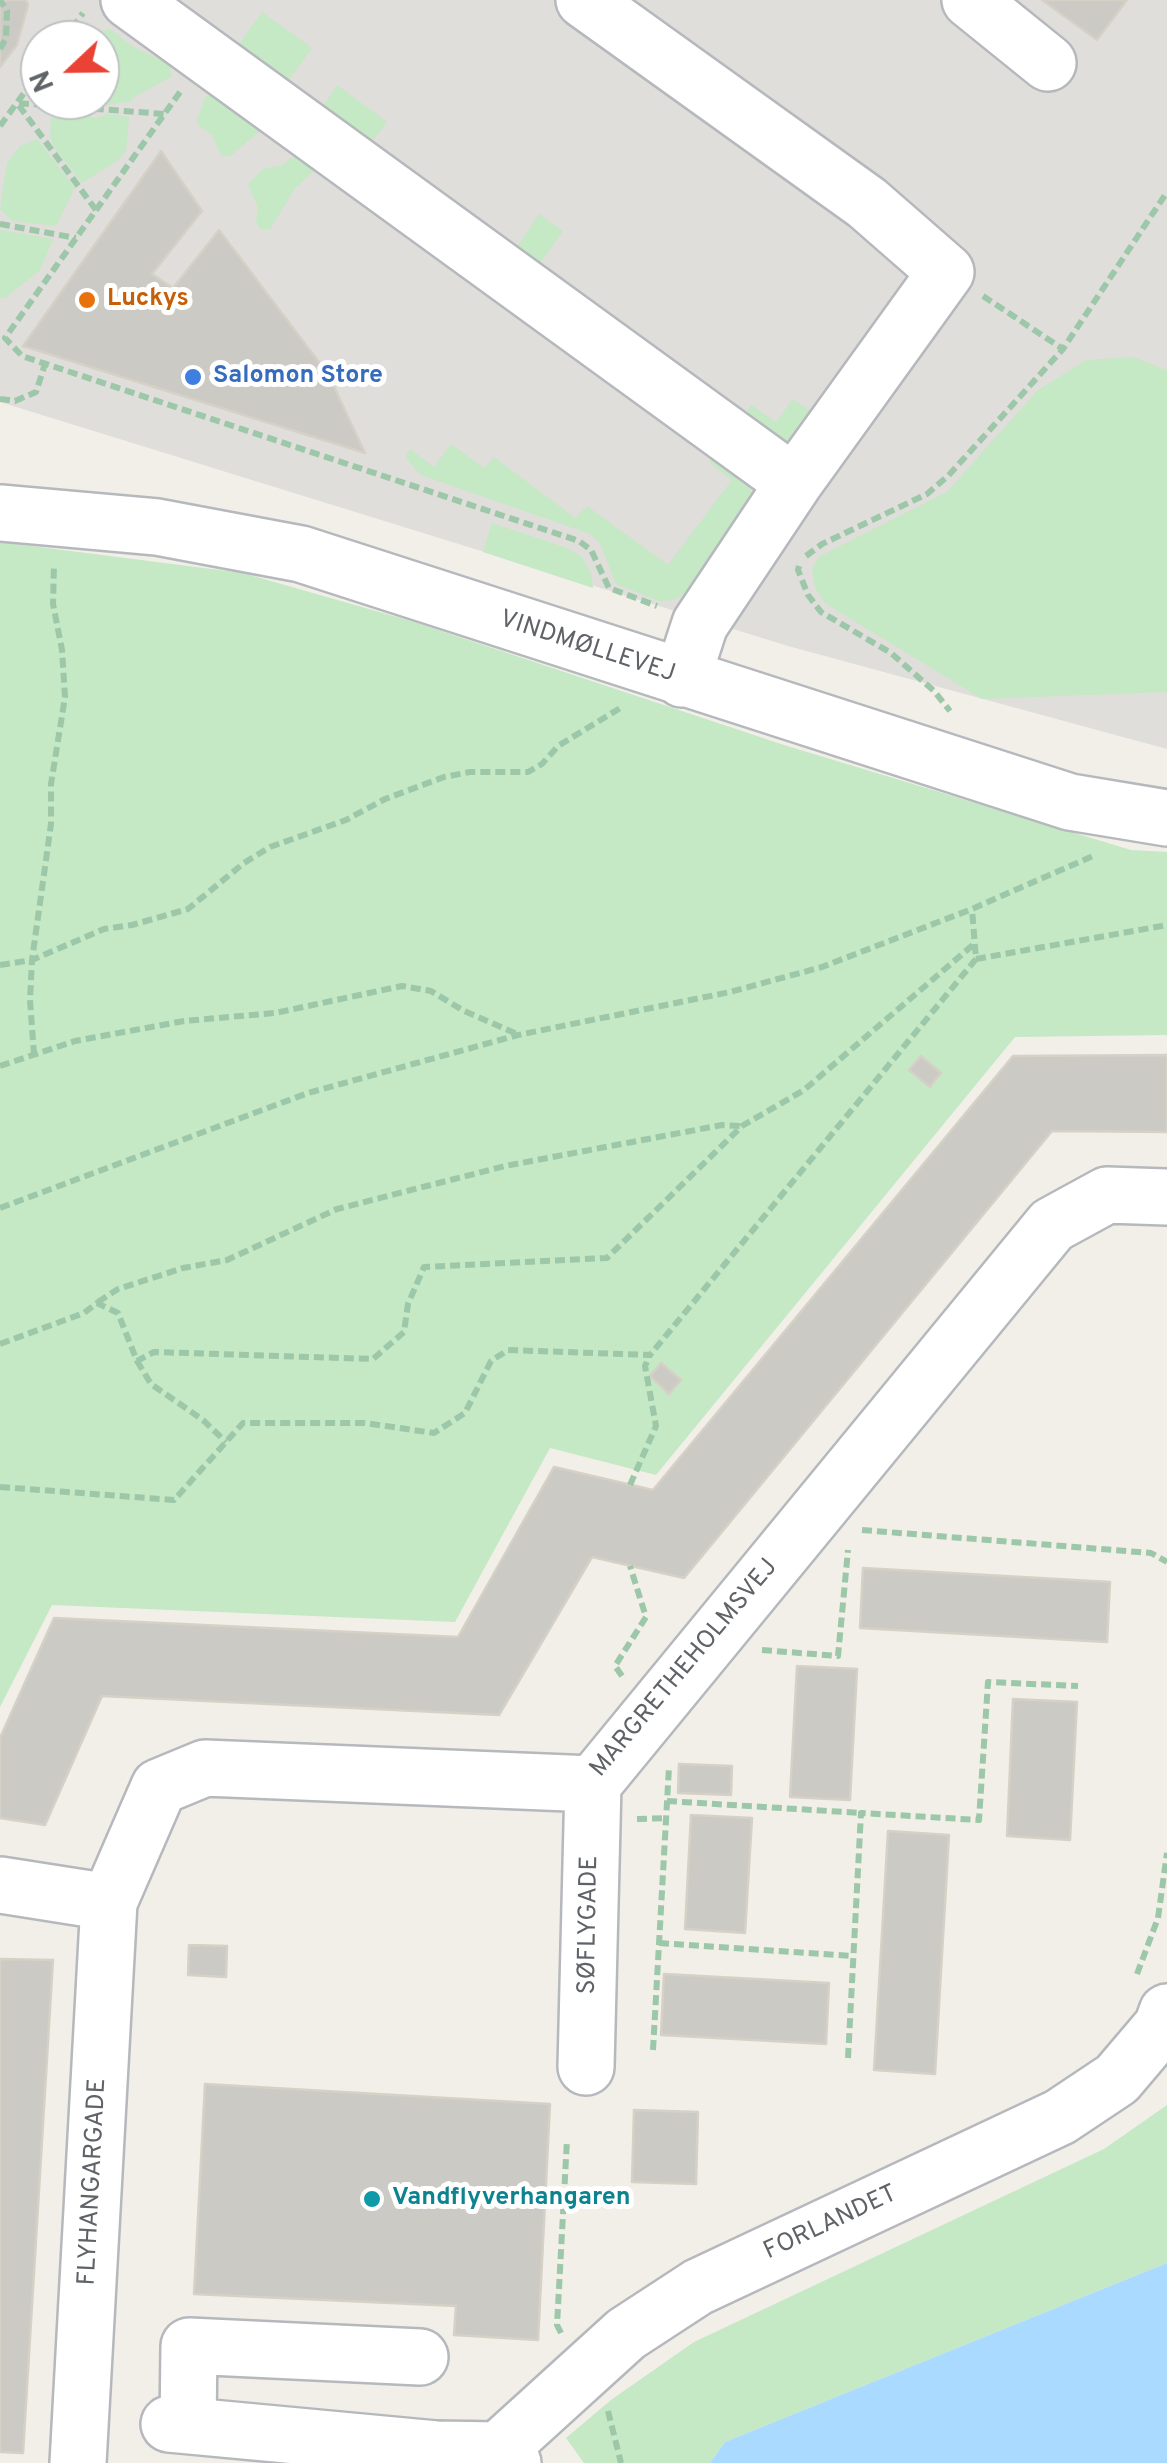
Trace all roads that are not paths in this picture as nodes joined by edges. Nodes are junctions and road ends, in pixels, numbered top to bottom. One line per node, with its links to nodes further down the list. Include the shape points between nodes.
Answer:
1 (128, 0): 5 (street)
2 (584, 0): 5 (street, via 867,203 946,272)
3 (970, 0): 4 (street)
4 (1048, 63)
5 (794, 482): 7 (street, via 700,624)
6 (0, 512): 7 (street, VINDMØLLEVEJ, via 157,527 301,554)
7 (682, 679): 8 (street, VINDMØLLEVEJ, via 1070,802)
8 (1167, 818)
9 (1167, 1196): 10 (street, MARGRETHEHOLMSVEJ, via 1106,1195 1052,1226 828,1527 707,1646 659,1739)
10 (593, 1784): 12 (street, MARGRETHEHOLMSVEJ, via 204,1768 159,1787); 14 (street, SØFLYGADE)
11 (0, 1885): 12 (street)
12 (110, 1902): 17 (street, FLYHANGARGADE)
13 (1157, 2012): 16 (street, FORLANDET, via 1117,2079 1060,2117 698,2287 578,2375)
14 (586, 2067)
15 (420, 2356): 16 (street, via 189,2346 179,2425)
16 (499, 2459)
17 (78, 2463)

